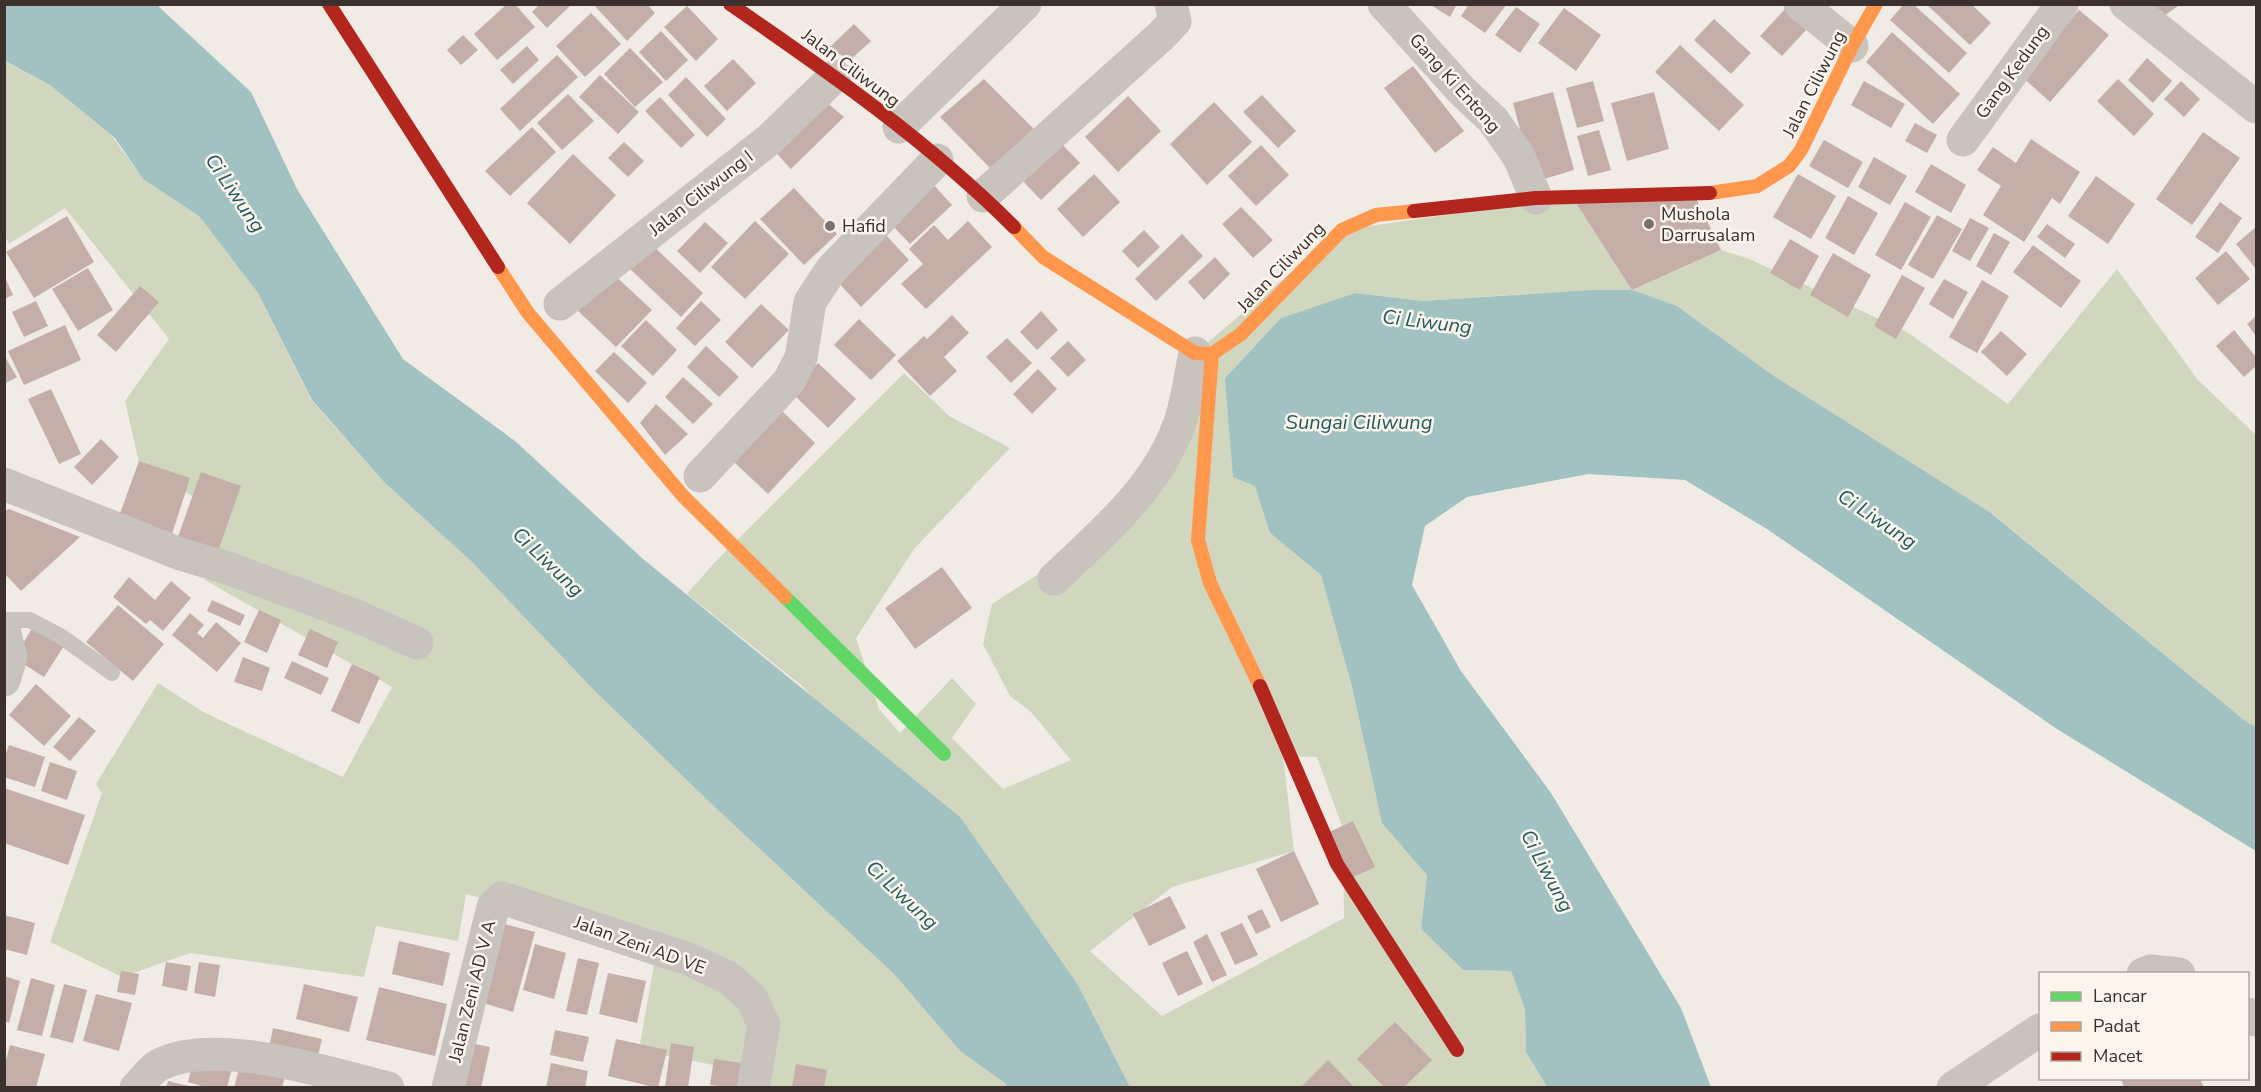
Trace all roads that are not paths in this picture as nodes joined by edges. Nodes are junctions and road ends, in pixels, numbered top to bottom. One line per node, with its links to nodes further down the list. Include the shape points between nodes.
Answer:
1 (329, 4): 28 (street, via 528,313 683,496)
2 (730, 4): 11 (street, Jalan Ciliwung)
3 (1025, 4): 13 (street)
4 (1171, 4): 16 (street, via 1175,21 1162,35)
5 (1384, 4): 17 (street, Gang Ki Entong, via 1492,120 1519,157)
6 (1800, 4): 10 (street)
7 (1876, 4): 10 (street, Jalan Ciliwung)
8 (2062, 4): 14 (street, Gang Kedung)
9 (2126, 4): 12 (street)
10 (1852, 46): 17 (street, Jalan Ciliwung, via 1802,150 1789,166 1757,186 1729,192)
11 (836, 76): 13 (street, Jalan Ciliwung); 18 (street, Jalan Ciliwung I, via 770,139)
12 (2256, 107)
13 (899, 127): 15 (street, Jalan Ciliwung)
14 (1963, 140)
15 (937, 160): 16 (street, Jalan Ciliwung); 20 (street, via 831,270 810,302 801,358 789,381)
16 (983, 196): 19 (street, Jalan Ciliwung, via 1043,257)
17 (1536, 198): 19 (street, Jalan Ciliwung, via 1376,214 1342,230 1241,334)
18 (560, 304)
19 (1204, 353): 22 (street, via 1179,426 1132,504); 31 (street, via 1198,540 1210,583 1256,676 1337,864)
20 (700, 476)
21 (4, 484): 25 (street)
22 (1054, 579)
23 (4, 620): 26 (lane, via 30,620 62,637)
24 (4, 630): 27 (street, via 11,657)
25 (417, 642)
26 (112, 673)
27 (4, 681)
28 (944, 754)
29 (502, 898): 34 (street, Jalan Zeni AD V A, via 493,907); 35 (street, Jalan Zeni AD VE, via 691,960 729,978 752,999 764,1025)
30 (2039, 1031): 36 (street)
31 (1457, 1050)
32 (136, 1088): 33 (street, via 159,1065 203,1054 266,1059)
33 (388, 1088)
34 (448, 1088)
35 (753, 1088)
36 (1953, 1088)

